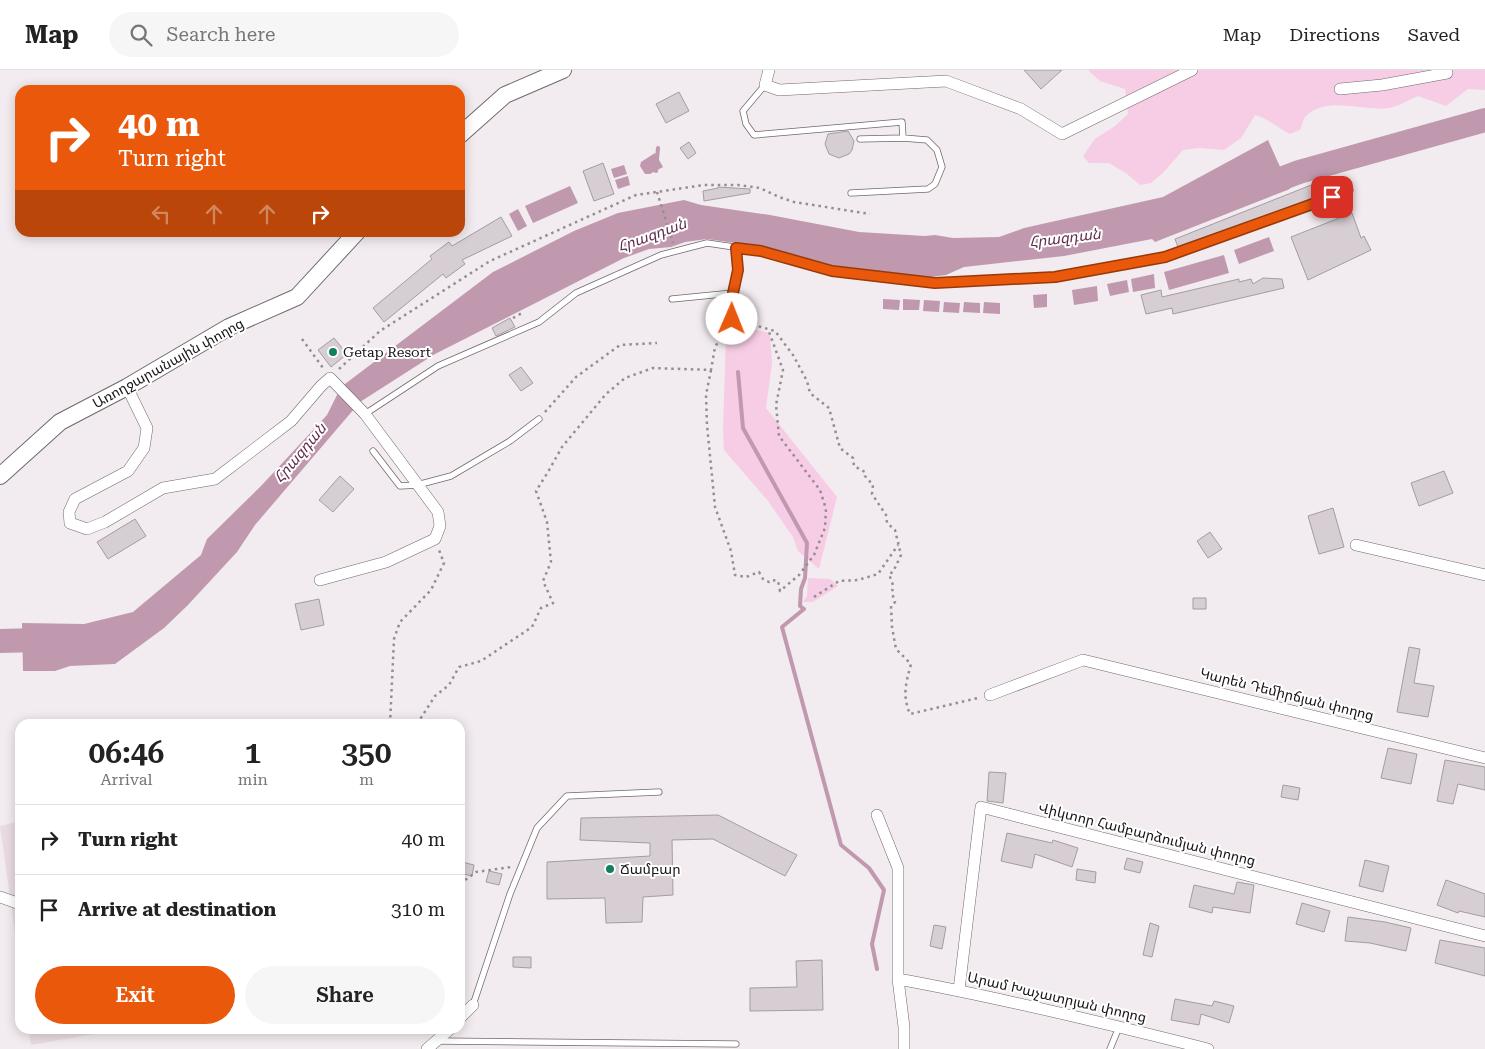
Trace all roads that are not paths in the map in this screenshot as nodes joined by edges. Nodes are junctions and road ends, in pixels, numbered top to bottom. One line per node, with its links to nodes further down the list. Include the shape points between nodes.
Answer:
1 (562, 70): 7 (main road, via 505,95)
2 (769, 70): 5 (street)
3 (1192, 70): 5 (street, via 1062,134 1020,109 946,81 779,90)
4 (1443, 70): 6 (street, via 1447,73)
5 (765, 85): 8 (lane, via 743,111 746,124 754,135 902,122)
6 (1340, 89)
7 (465, 131)
8 (903, 138): 9 (lane); 11 (lane, via 927,140 937,150 942,167 935,184 928,190)
9 (860, 139)
10 (1350, 190): 13 (lane, via 1165,257 1055,277 935,283 832,271 761,251)
11 (851, 193)
12 (353, 237): 17 (main road, Առողջարանային փողոց, via 297,297 228,327)
13 (736, 248): 14 (lane, via 738,270); 18 (lane, via 707,244 661,255 576,293 539,322 438,366)
14 (733, 293): 15 (lane); 16 (lane)
15 (672, 299)
16 (732, 319)
17 (127, 387): 18 (street, via 147,428 144,448 128,471 75,499 68,512 70,523 87,529 163,488 215,479 291,421 332,376 338,388); 21 (main road, Առողջարանային փողոց, via 60,422)
18 (361, 409): 22 (street)
19 (539, 419): 22 (lane, via 510,441 451,476)
20 (373, 451): 22 (lane, via 400,486)
21 (0, 476)
22 (417, 485): 25 (street, via 438,512 440,526 436,539 386,562)
23 (1356, 545): 24 (street)
24 (1485, 575)
25 (320, 580)
26 (990, 695): 27 (street, Կարեն Դեմիրճյան փողոց, via 1083,660)
27 (1485, 758)
28 (659, 792): 35 (lane, via 567,796 537,828)
29 (878, 815): 33 (street, via 898,868)
30 (0, 897): 31 (street)
31 (15, 902)
32 (1485, 936): 34 (street, Վիկտոր Համբարձումյան փողոց, via 981,807)
33 (898, 979): 34 (street, Արամ Խաչատրյան փողոց); 42 (street)
34 (959, 990): 37 (street, Արամ Խաչատրյան փողոց)
35 (473, 1005): 36 (street)
36 (465, 1013)
37 (1119, 1027): 43 (lane); 44 (street, Արամ Խաչատրյան փողոց)
38 (445, 1034): 39 (street)
39 (438, 1041): 40 (lane); 41 (street)
40 (736, 1044)
41 (427, 1049)
42 (904, 1049)
43 (1110, 1049)
44 (1208, 1049)

